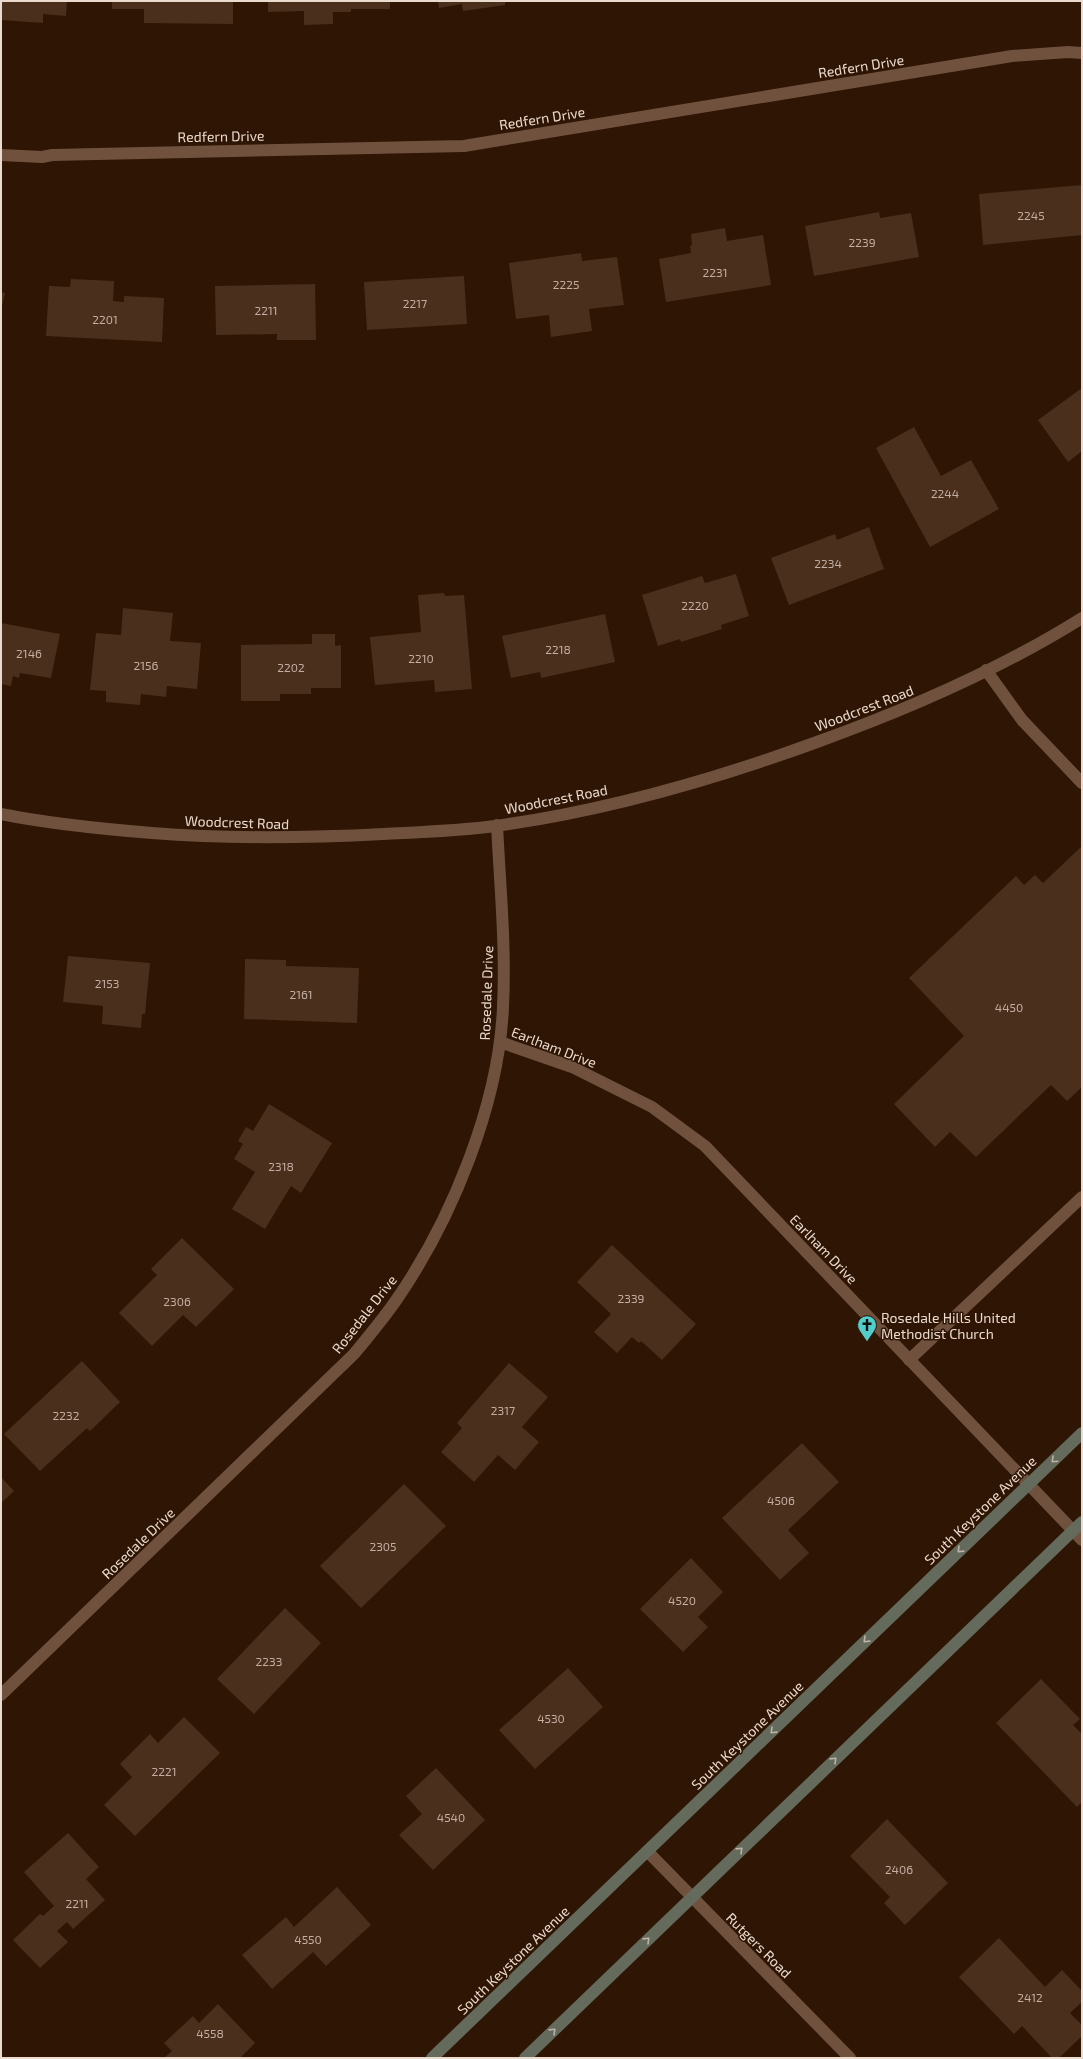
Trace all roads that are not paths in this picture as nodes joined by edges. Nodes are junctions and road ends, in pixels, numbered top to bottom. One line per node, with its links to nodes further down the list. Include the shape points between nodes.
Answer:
1 (1082, 53): 2 (street, Redfern Drive, via 1012,56 464,146 42,157)
2 (1, 155)
3 (1082, 618): 4 (street, Woodcrest Road)
4 (986, 670): 5 (street, via 1022,720); 7 (street, Woodcrest Road, via 926,700 763,762 654,794)
5 (1082, 783)
6 (1, 814): 7 (street, Woodcrest Road, via 109,829 206,837 302,838 448,831)
7 (497, 825): 8 (street, Rosedale Drive, via 504,958)
8 (500, 1042): 10 (street, Earlham Drive, via 572,1067 652,1107 705,1146); 16 (street, Rosedale Drive, via 486,1106 466,1168 423,1258 397,1300 354,1354)
9 (1082, 1197): 10 (street)
10 (909, 1360): 12 (street, Earlham Drive)
11 (1082, 1433): 12 (main road, South Keystone Avenue, one-way to 12)
12 (1028, 1484): 14 (street, Earlham Drive); 17 (main road, South Keystone Avenue, one-way to 17)
13 (1082, 1522): 14 (main road)
14 (1073, 1530): 15 (street, Earlham Drive); 18 (main road, one-way to 14)
15 (1082, 1540)
16 (1, 1695)
17 (648, 1852): 18 (street, Rutgers Road); 19 (main road, South Keystone Avenue)
18 (692, 1897): 20 (main road, one-way to 18); 21 (street, Rutgers Road)
19 (432, 2058)
20 (525, 2058)
21 (850, 2058)

